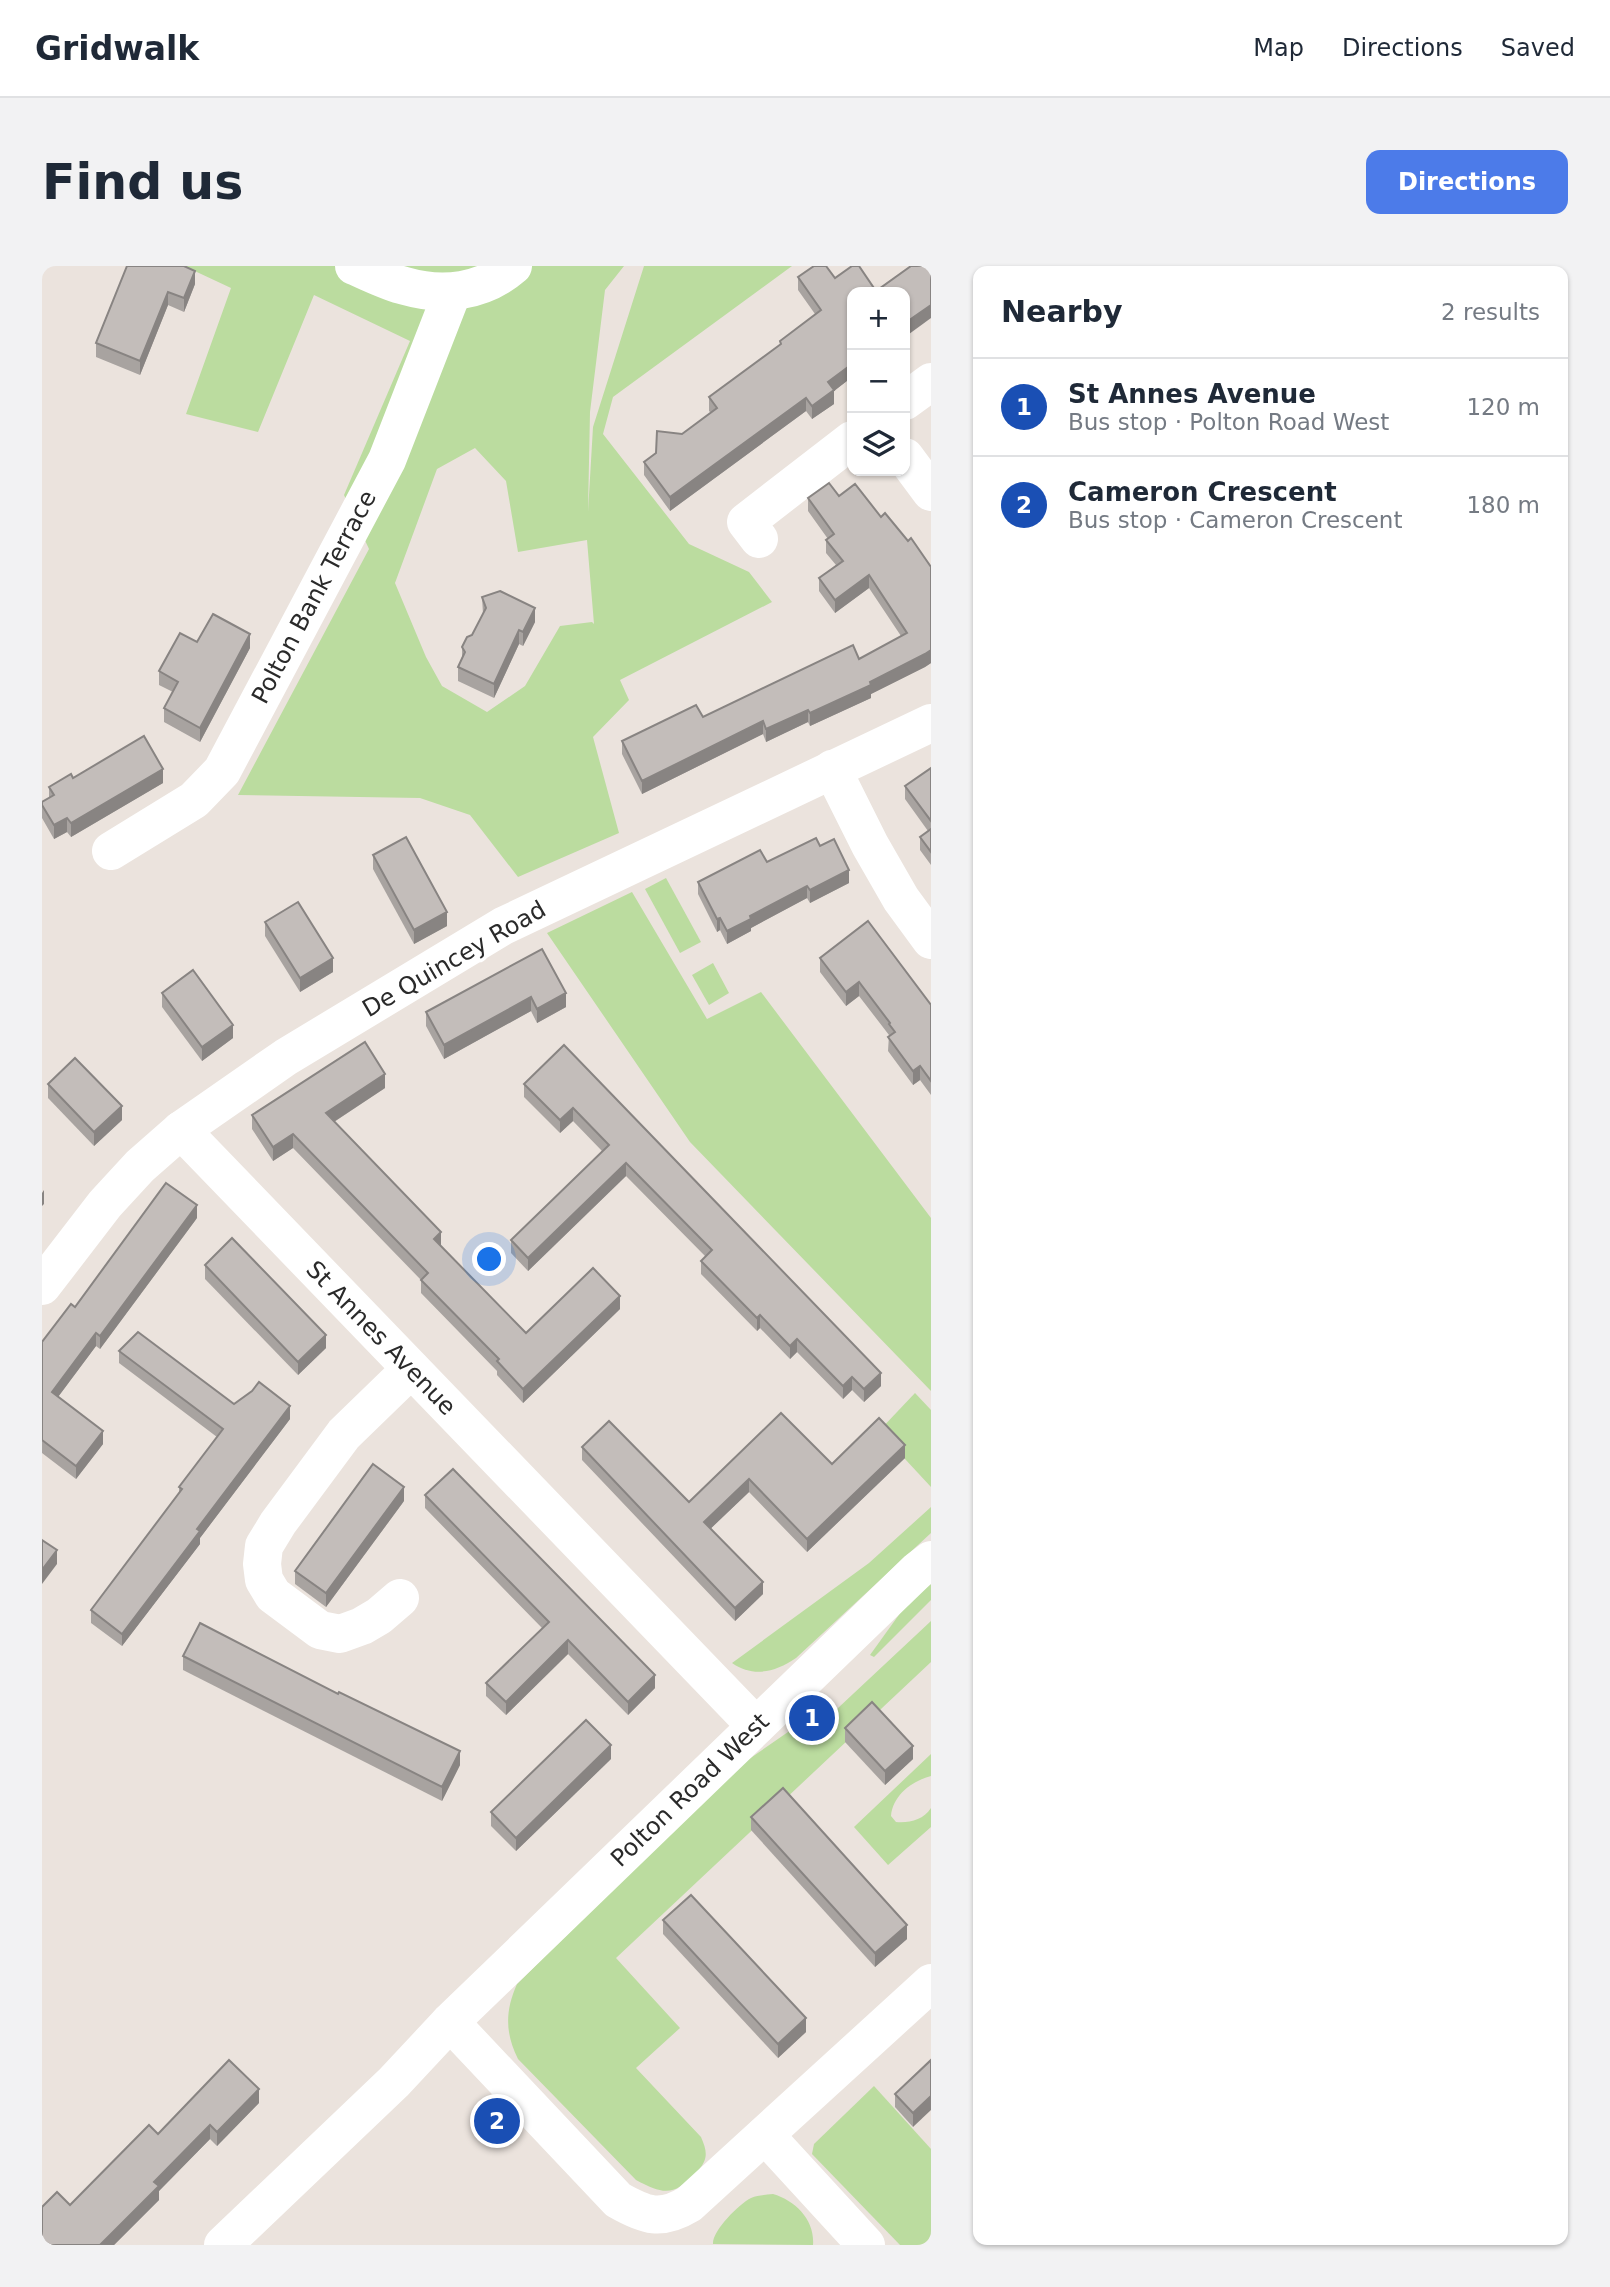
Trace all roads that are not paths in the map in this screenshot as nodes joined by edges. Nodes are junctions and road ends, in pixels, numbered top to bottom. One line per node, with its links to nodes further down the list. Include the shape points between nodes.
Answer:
1 (354, 266): 3 (street, via 405,287)
2 (513, 266): 3 (street, via 498,279)
3 (452, 293): 12 (street, Polton Bank Terrace, via 387,460 222,771 194,800)
4 (931, 382): 5 (street)
5 (910, 397)
6 (847, 444): 9 (street, via 746,522)
7 (910, 464): 8 (street)
8 (931, 492)
9 (759, 539)
10 (931, 723): 11 (street, De Quincey Road)
11 (832, 769): 13 (street, via 901,899); 14 (street, De Quincey Road, via 503,926 286,1057)
12 (111, 851)
13 (931, 940)
14 (181, 1130): 15 (street, De Quincey Road, via 105,1204); 16 (street, St Annes Avenue)
15 (42, 1286)
16 (411, 1369): 18 (street, via 344,1434 278,1523 264,1546 262,1564 273,1595 320,1630 340,1634 362,1626); 19 (street, St Annes Avenue)
17 (931, 1560): 19 (street, Polton Road West)
18 (400, 1598)
19 (756, 1726): 21 (street, Polton Road West)
20 (931, 1983): 22 (street)
21 (450, 2022): 22 (street, via 618,2200 636,2210 674,2213); 23 (street, Polton Road West, via 394,2082)
22 (765, 2135): 24 (street)
23 (223, 2245)
24 (866, 2245)

